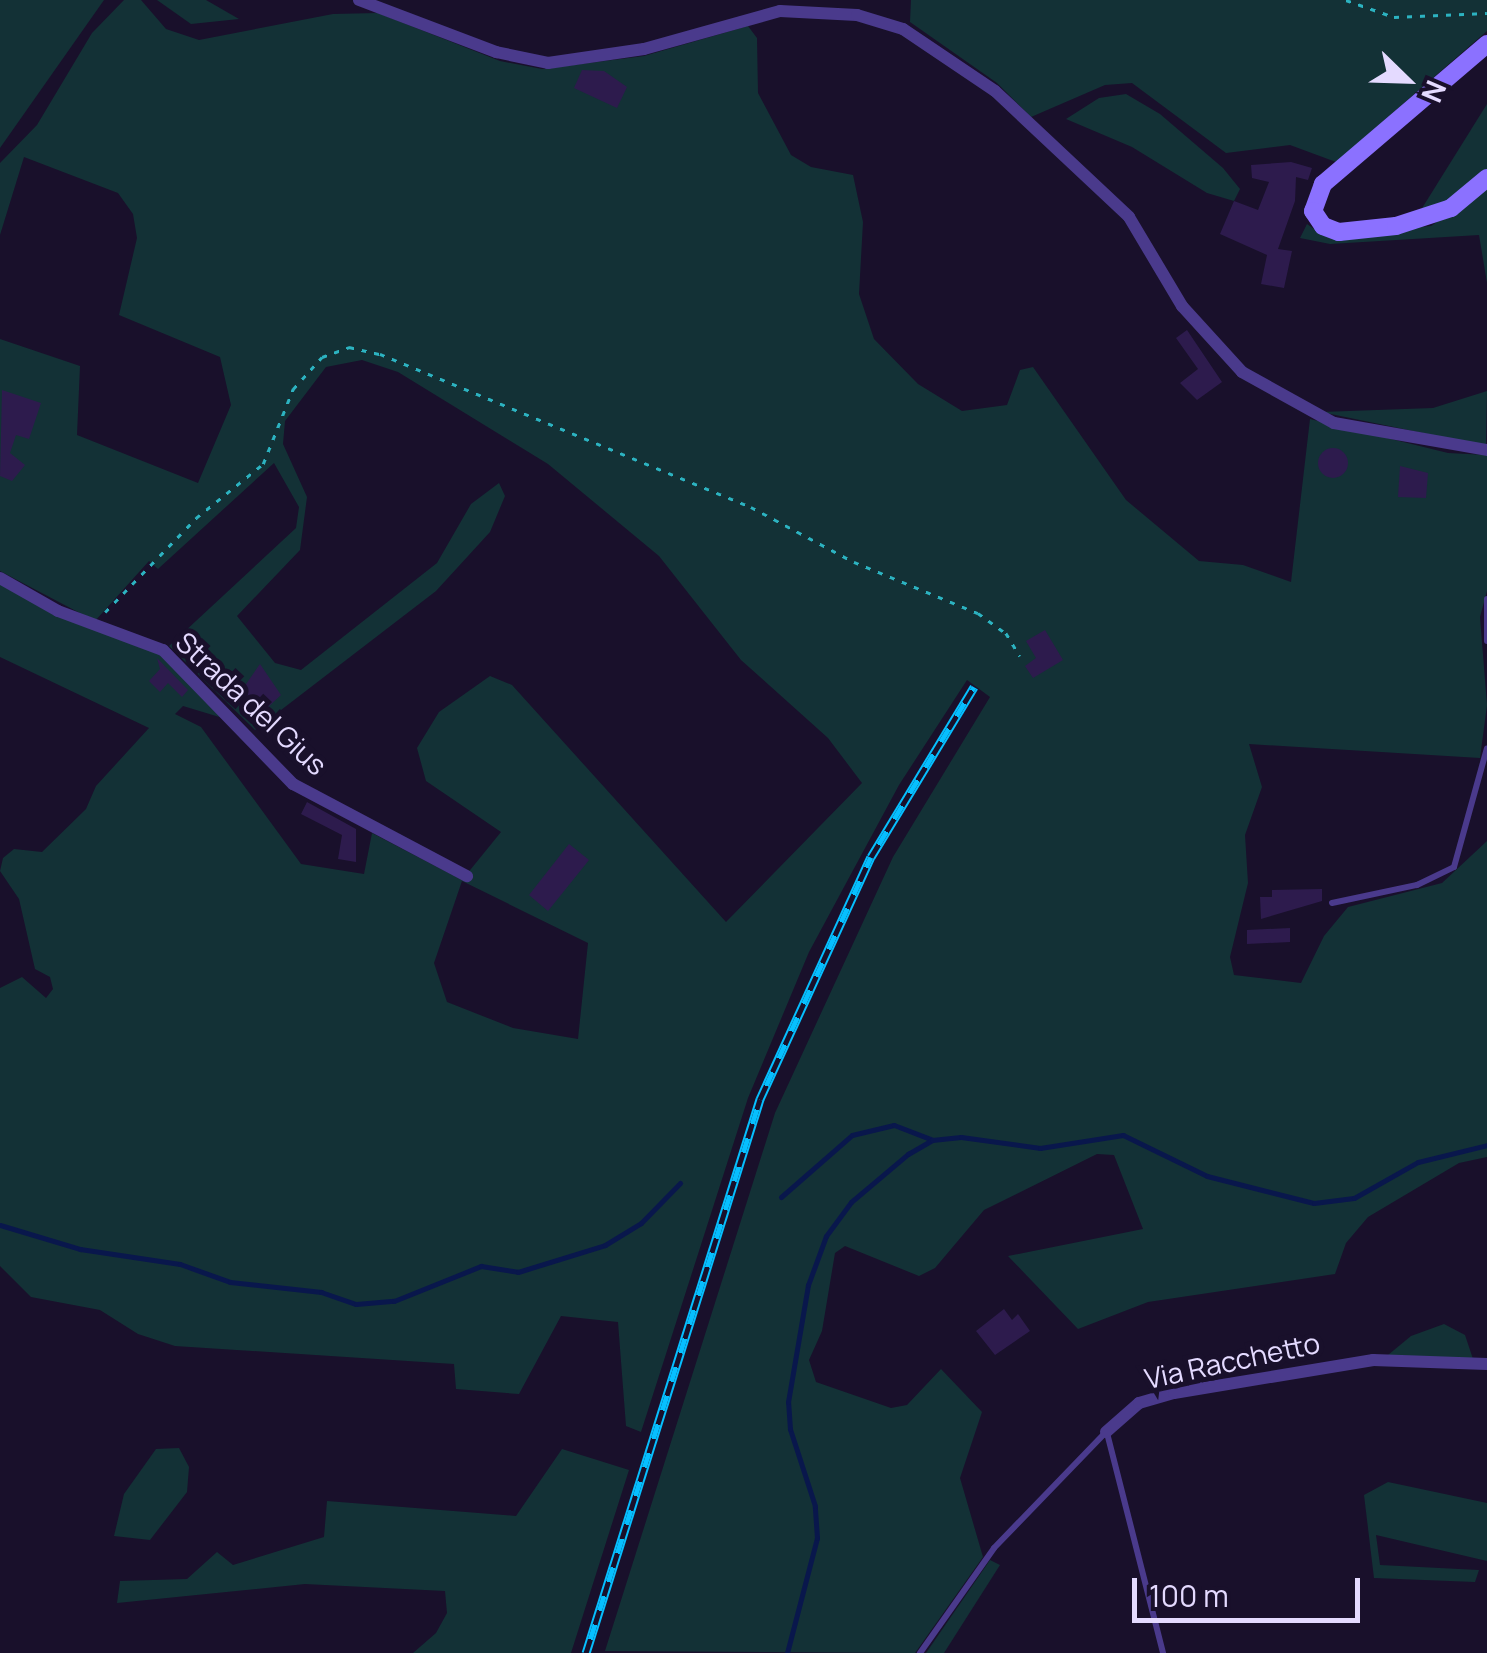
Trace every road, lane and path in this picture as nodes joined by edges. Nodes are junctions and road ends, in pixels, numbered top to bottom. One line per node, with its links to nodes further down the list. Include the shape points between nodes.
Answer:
1 (359, 0): 6 (street, via 537,62 644,49 780,11 823,11 891,24 995,91 1129,218 1182,306 1242,372 1325,420)
2 (1346, 0): 3 (path, via 1394,17)
3 (1487, 13)
4 (1487, 44): 5 (street, via 1323,184 1314,211 1323,226 1339,232 1396,226 1451,208)
5 (1487, 178)
6 (1487, 450)
7 (0, 578): 9 (street, Strada del Gius)
8 (1487, 599): 10 (lane)
9 (95, 626): 11 (path, via 196,518 263,464 293,389 322,357 349,347 751,507 854,562 978,613 1006,633); 13 (street, Strada del Gius, via 171,656 298,788)
10 (1487, 641)
11 (1020, 656)
12 (1487, 748): 14 (lane, via 1454,867 1417,885)
13 (467, 876)
14 (1332, 903)
15 (1487, 1364): 16 (street, Via Racchetto, via 1373,1360 1166,1395 1140,1403)
16 (1106, 1432): 17 (lane, Via Racchetto, via 994,1548); 18 (lane)
17 (920, 1653)
18 (1163, 1653)

